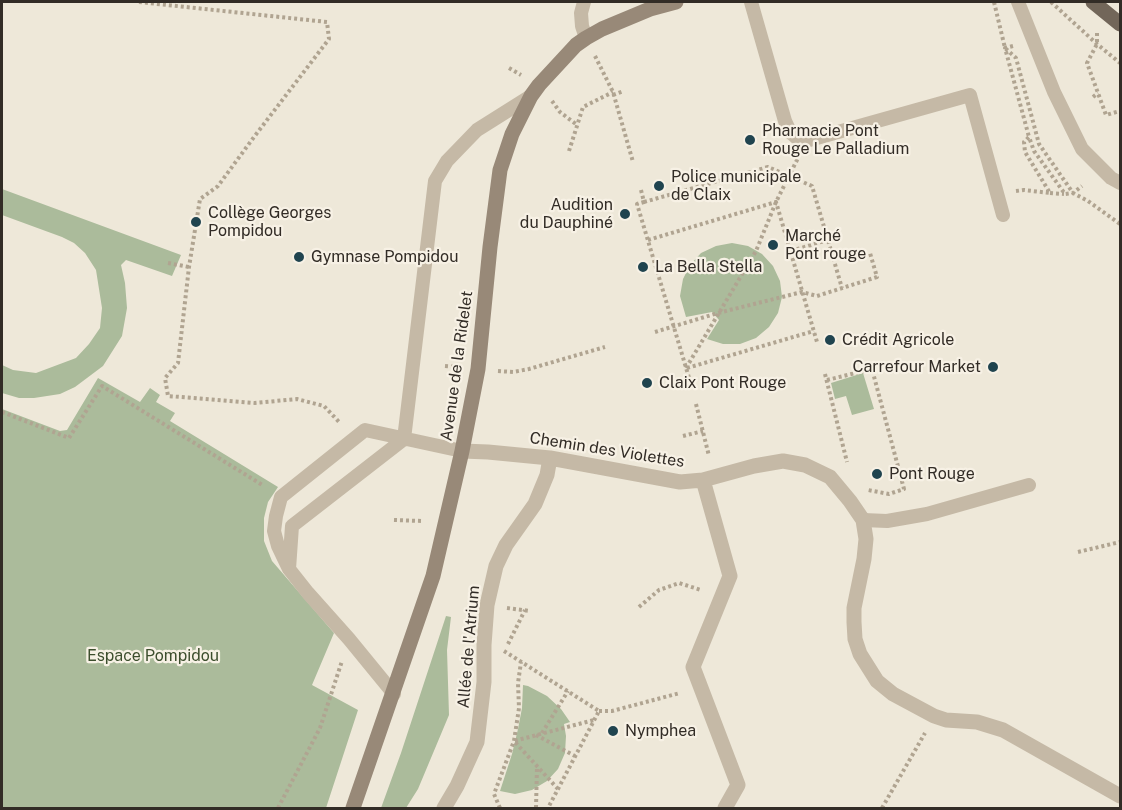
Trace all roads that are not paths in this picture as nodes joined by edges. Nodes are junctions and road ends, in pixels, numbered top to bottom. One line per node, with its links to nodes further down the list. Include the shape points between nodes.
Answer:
1 (584, 2): 7 (lane, via 581,13)
2 (676, 2): 7 (main road, Avenue de la Ridelet)
3 (751, 2): 10 (lane, via 785,121 798,139 806,141 970,95)
4 (1018, 2): 9 (lane, via 1082,149)
5 (1093, 2): 6 (main road)
6 (1120, 24)
7 (586, 38): 8 (main road, Avenue de la Ridelet)
8 (535, 91): 11 (lane, via 477,130 447,160 435,181); 12 (main road, Avenue de la Ridelet, via 512,134 500,170 477,369)
9 (1120, 183)
10 (1003, 215)
11 (404, 439): 12 (lane); 17 (lane, via 292,526); 17 (lane, via 365,430 281,497 274,531)
12 (462, 451): 13 (street, Chemin des Violettes); 18 (main road, Avenue de la Ridelet, via 433,576)
13 (550, 458): 14 (street, Chemin des Violettes, via 680,482); 21 (street, Allée de l'Atrium, via 534,504 496,566 487,605 477,742)
14 (709, 479): 16 (street, Chemin des Violettes, via 783,460 805,465 830,477); 22 (street, via 730,576 693,667 738,785)
15 (1029, 485): 16 (lane, via 927,514 887,521)
16 (863, 520): 19 (street, via 866,540 854,608 855,639 877,681 934,716 1003,730)
17 (289, 569): 18 (lane)
18 (393, 694): 20 (main road, Avenue de la Ridelet)
19 (1120, 796)
20 (353, 808)
21 (444, 808)
22 (725, 808)

